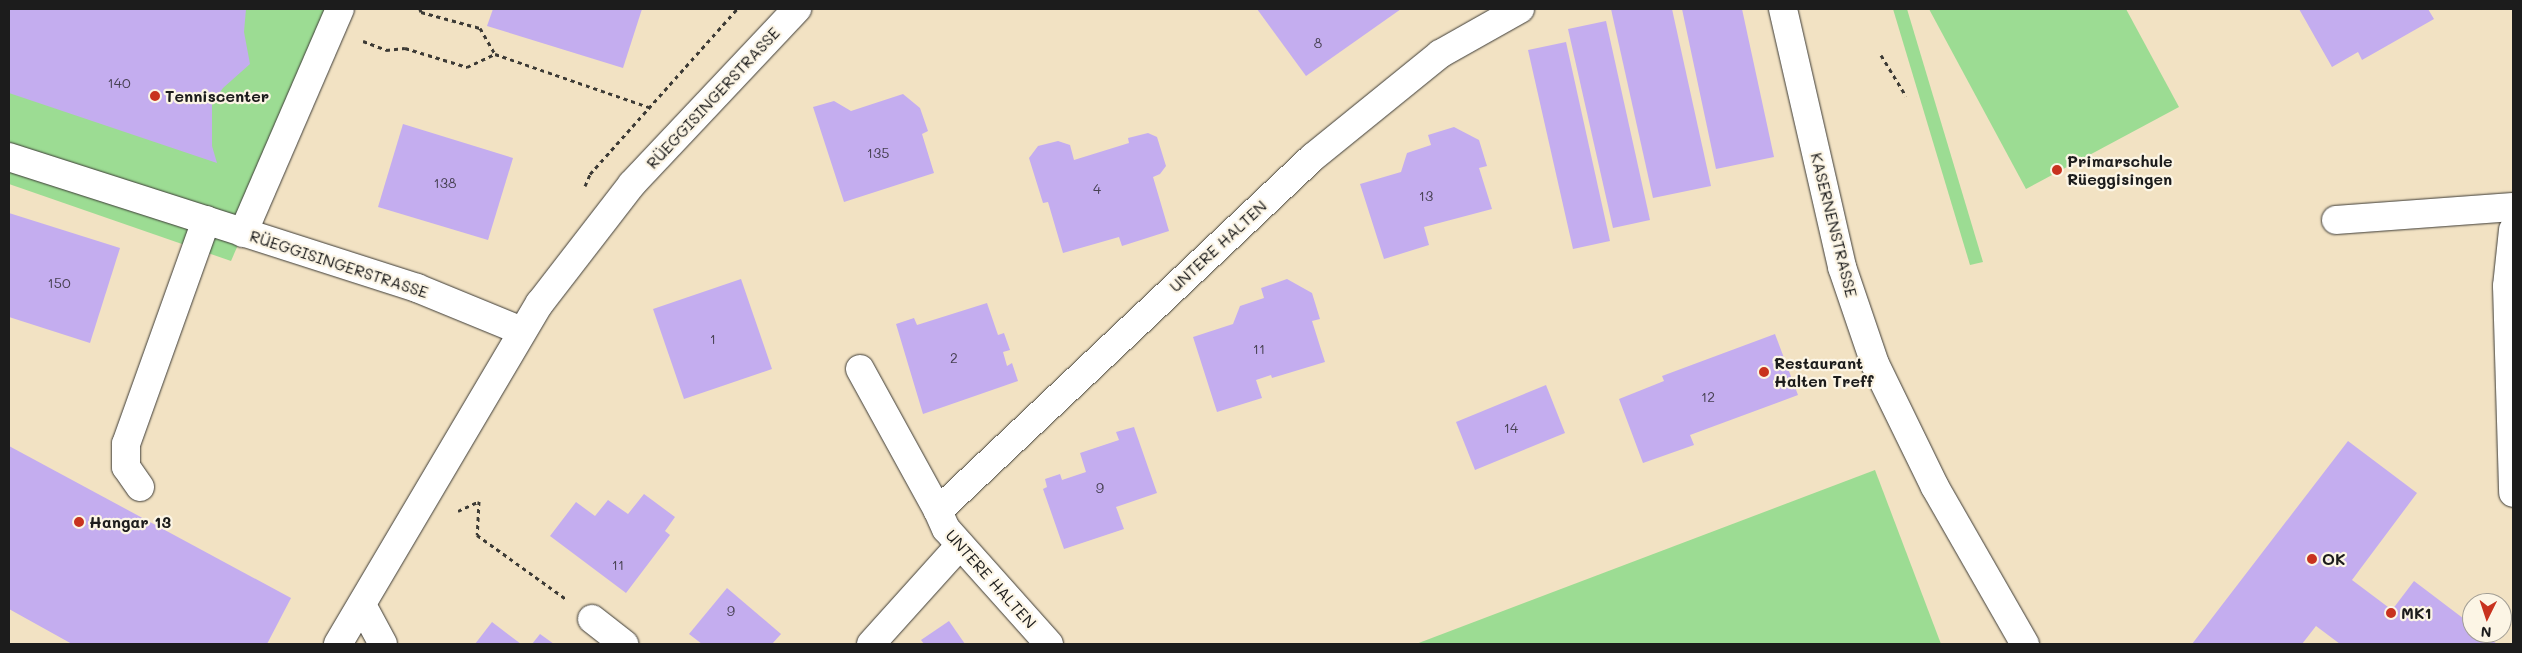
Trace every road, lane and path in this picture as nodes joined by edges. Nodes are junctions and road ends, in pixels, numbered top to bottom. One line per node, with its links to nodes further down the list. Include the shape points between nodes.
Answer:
1 (340, 9): 18 (street, RÜEGGISINGERSTRASSE)
2 (420, 9): 8 (path, via 480,28)
3 (737, 9): 11 (path)
4 (797, 9): 19 (street, RÜEGGISINGERSTRASSE, via 632,184)
5 (1520, 9): 24 (street, UNTERE HALTEN, via 1440,54 1313,156)
6 (1783, 9): 36 (street, KASERNENSTRASSE, via 1842,267 1875,364 1935,487)
7 (360, 40): 8 (path, via 386,50 405,48 467,66)
8 (495, 54): 11 (path)
9 (1881, 55): 10 (path)
10 (1906, 96)
11 (649, 107): 13 (path)
12 (9, 157): 15 (street)
13 (590, 174)
14 (2513, 207): 16 (street)
15 (206, 220): 18 (street); 21 (street, via 126,444 126,466)
16 (2336, 220)
17 (2513, 230): 22 (street, via 2507,286)
18 (243, 233): 19 (street, RÜEGGISINGERSTRASSE, via 418,288)
19 (522, 331): 28 (street, RÜEGGISINGERSTRASSE)
20 (860, 369): 24 (street, UNTERE HALTEN)
21 (140, 487)
22 (2513, 493)
23 (458, 511): 27 (path, via 479,501 477,535)
24 (938, 511): 25 (street, UNTERE HALTEN, via 946,529)
25 (960, 545): 34 (street); 35 (street, UNTERE HALTEN)
26 (906, 580): 33 (street)
27 (552, 588)
28 (362, 605): 30 (street, RÜEGGISINGERSTRASSE); 31 (street)
29 (592, 619): 32 (street)
30 (338, 644)
31 (383, 644)
32 (624, 644)
33 (850, 644)
34 (871, 644)
35 (1049, 644)
36 (2025, 644)

